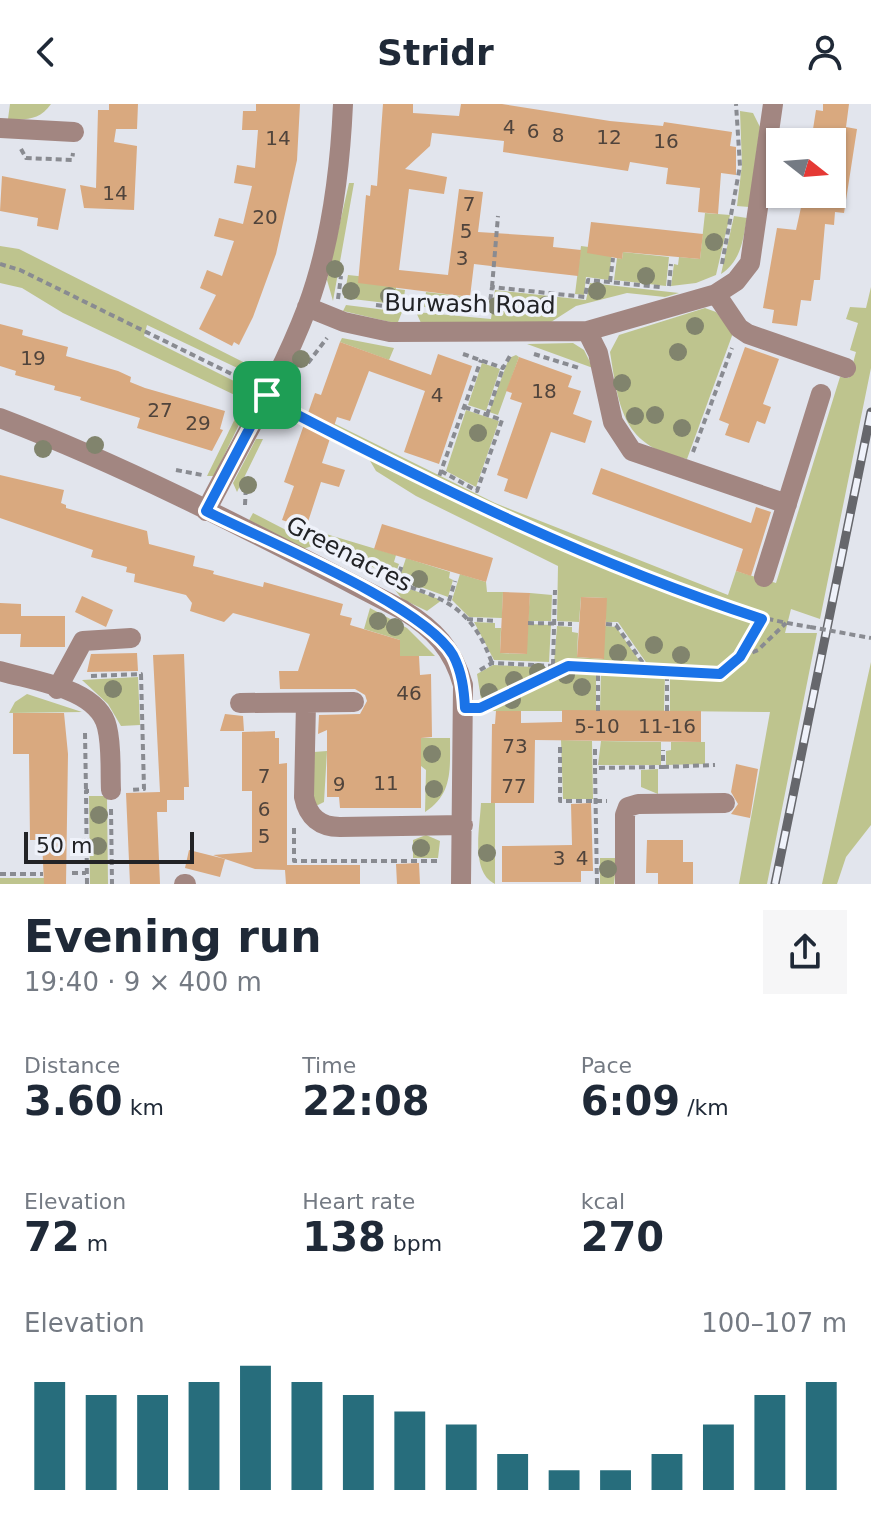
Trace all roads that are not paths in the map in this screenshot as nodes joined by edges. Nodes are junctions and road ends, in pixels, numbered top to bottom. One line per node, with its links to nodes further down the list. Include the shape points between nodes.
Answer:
1 (343, 104): 6 (street, via 332,210)
2 (773, 104): 5 (street, Burwash Road, via 750,263)
3 (0, 128): 4 (street)
4 (74, 132)
5 (716, 294): 7 (street, Burwash Road); 8 (street, via 748,334)
6 (307, 307): 7 (street, Burwash Road, via 390,332); 12 (street)
7 (587, 331): 11 (street, Burwash Road, via 598,353 613,422 632,451)
8 (846, 368)
9 (821, 394): 11 (street)
10 (0, 418): 12 (street, Greenacres)
11 (787, 504): 13 (street)
12 (206, 511): 22 (street, Greenacres, via 403,610 443,641 463,685)
13 (764, 577)
14 (131, 638): 16 (street, via 83,641)
15 (0, 671): 16 (street)
16 (57, 689): 20 (street, via 90,701 107,724)
17 (354, 702): 19 (street)
18 (240, 703): 19 (street)
19 (306, 703): 22 (street, via 304,797 306,809 321,824)
20 (111, 790)
21 (725, 803): 24 (street, via 628,807)
22 (463, 825): 23 (street, Greenacres)
23 (461, 884)
24 (625, 884)

